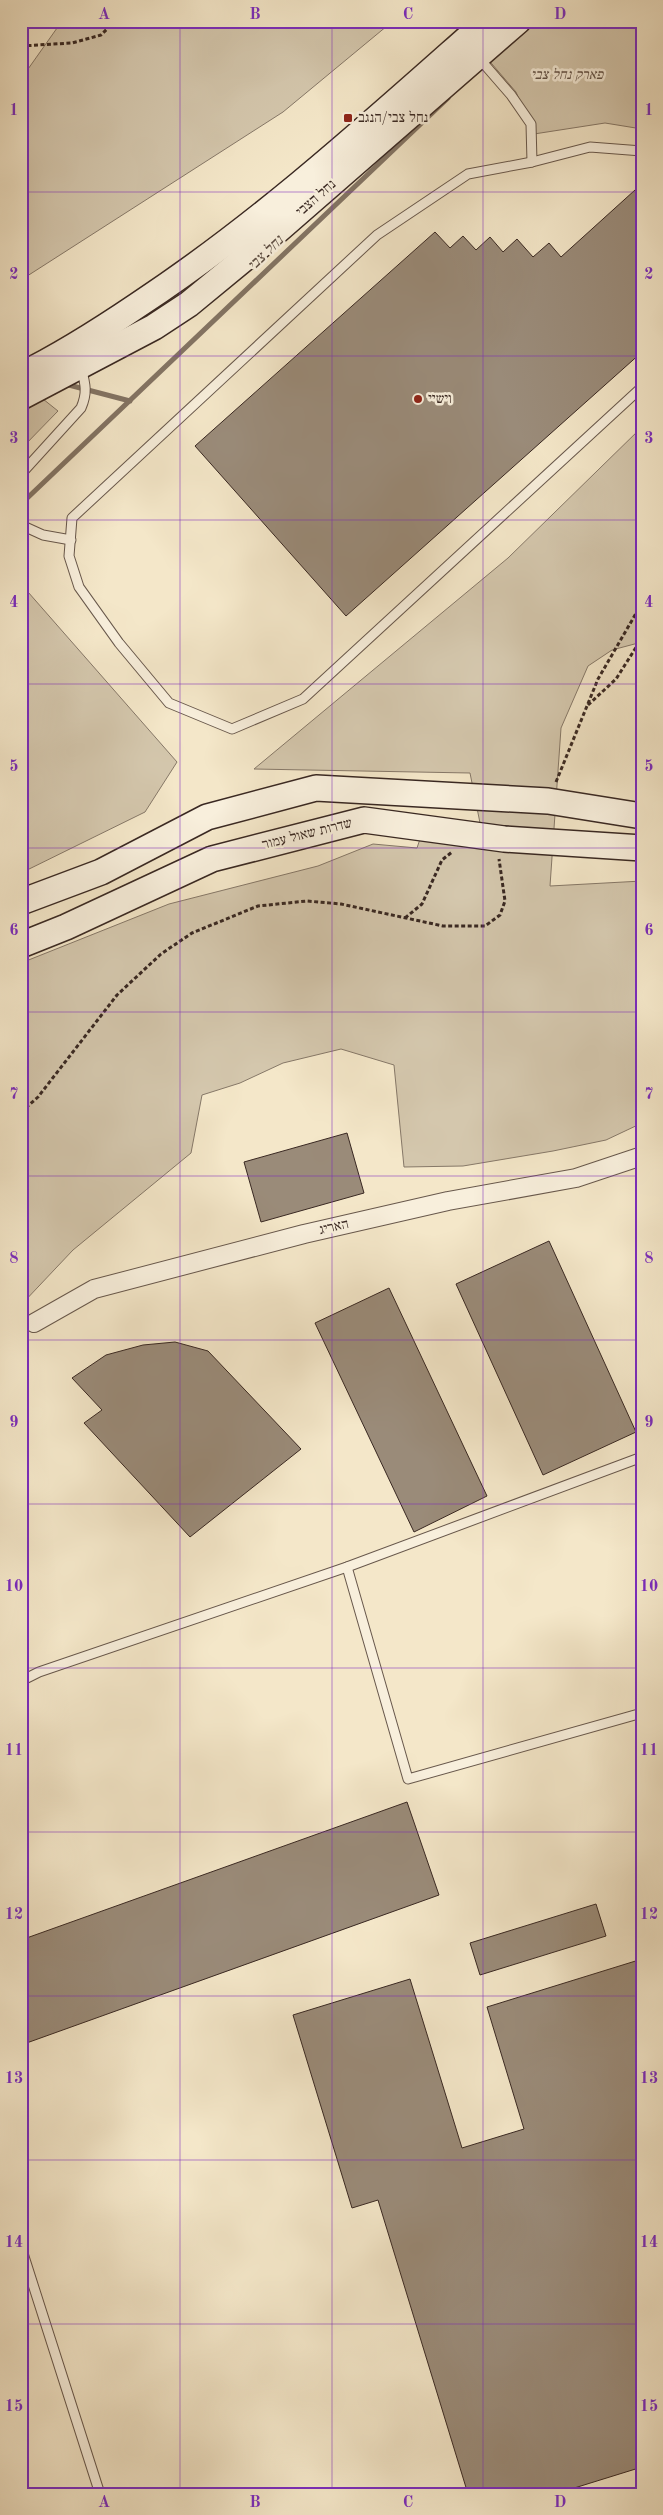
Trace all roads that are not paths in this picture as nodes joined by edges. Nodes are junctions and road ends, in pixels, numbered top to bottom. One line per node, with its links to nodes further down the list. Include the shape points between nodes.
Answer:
1 (487, 21): 3 (street, נחל הצבי)
2 (518, 21): 3 (street, נחל הצבי)
3 (471, 49): 5 (lane, via 531,124); 6 (street, נחל הצבי, via 369,126 214,253 128,312)
4 (642, 151): 5 (lane, via 590,147)
5 (532, 162): 12 (lane, via 468,174 377,235 72,518)
6 (75, 357): 7 (street, נחל הצבי); 9 (street, נחל הצבי); 10 (lane, via 87,387 81,408)
7 (21, 374)
8 (642, 387): 12 (lane, via 303,699 232,729 169,703 119,643 79,587 69,556)
9 (21, 397)
10 (21, 474)
11 (21, 524): 12 (lane, via 44,535)
12 (71, 540)
13 (642, 816): 15 (street, via 548,801 316,788 207,817 101,872)
14 (642, 848): 16 (street, שדרות שאול עמור, via 504,839 364,820 212,859)
15 (21, 902)
16 (21, 945)
17 (642, 1156): 18 (street, האריג, via 576,1178 448,1201 313,1232 94,1289)
18 (34, 1323)
19 (642, 1458): 20 (lane)
20 (347, 1567): 21 (lane, via 39,1672); 22 (lane, via 408,1778)
21 (21, 1681)
22 (642, 1713)
23 (21, 2247): 24 (lane)
24 (100, 2494)

